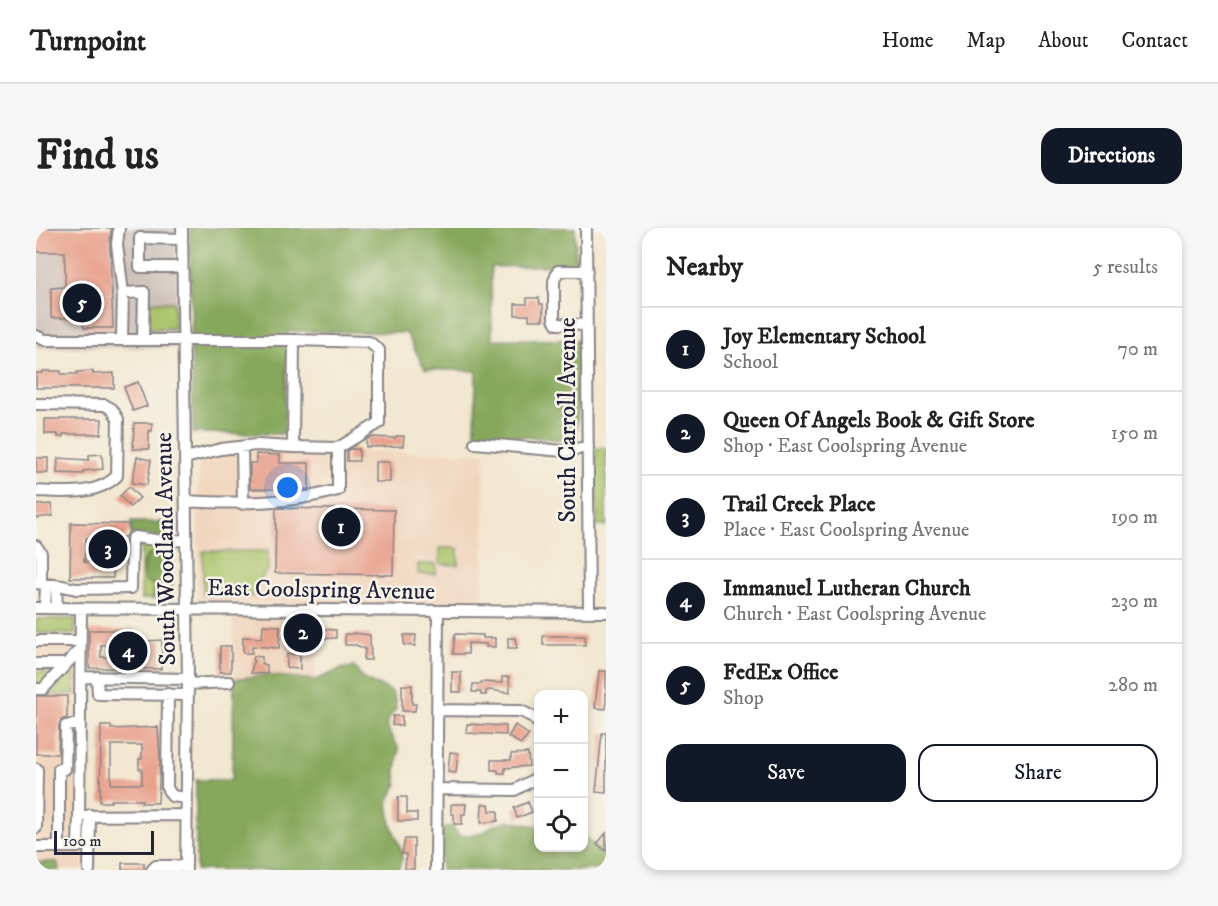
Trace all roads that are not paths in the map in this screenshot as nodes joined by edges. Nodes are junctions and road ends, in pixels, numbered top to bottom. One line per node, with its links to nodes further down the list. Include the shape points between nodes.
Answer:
1 (119, 228): 6 (street)
2 (586, 228): 5 (street, South Carroll Avenue)
3 (182, 233): 4 (street, South Woodland Avenue); 4 (street, via 140,238 140,267)
4 (182, 267): 11 (street, South Woodland Avenue)
5 (586, 271): 7 (street, South Carroll Avenue); 7 (street, via 558,271 554,281 555,323)
6 (123, 293): 9 (street); 10 (street, via 144,292)
7 (587, 326): 17 (street, South Carroll Avenue)
8 (36, 336): 9 (street, via 45,340)
9 (122, 340): 10 (street)
10 (143, 340): 11 (street)
11 (183, 340): 12 (street); 19 (street, South Woodland Avenue)
12 (294, 340): 16 (street); 18 (street, via 369,342 378,350 379,423)
13 (36, 404): 20 (street, via 105,405 118,419 117,476 109,485 69,492)
14 (475, 443): 17 (street, via 563,451)
15 (242, 447): 16 (street); 19 (street); 22 (street)
16 (293, 447): 18 (street)
17 (588, 447): 30 (street, South Carroll Avenue)
18 (338, 448): 22 (street, via 338,490 310,498)
19 (185, 458): 21 (street, South Woodland Avenue)
20 (36, 491)
21 (186, 501): 22 (street); 23 (street, South Woodland Avenue)
22 (243, 504)
23 (186, 540): 25 (street, via 132,539 131,588 76,589); 28 (street, South Woodland Avenue)
24 (36, 546): 25 (street, via 41,553)
25 (45, 584): 26 (street)
26 (46, 608): 27 (street, East Coolspring Avenue)
27 (81, 608): 28 (street, East Coolspring Avenue); 33 (street)
28 (188, 609): 29 (street, East Coolspring Avenue); 39 (street, South Woodland Avenue)
29 (438, 612): 30 (street, East Coolspring Avenue); 42 (street)
30 (589, 612): 31 (street, East Coolspring Avenue)
31 (606, 612)
32 (36, 641): 33 (street)
33 (80, 645): 35 (street); 36 (street)
34 (36, 664): 35 (street)
35 (66, 664): 40 (street, via 42,689)
36 (80, 677): 37 (street); 44 (street)
37 (97, 677): 39 (street); 41 (street, via 98,694)
38 (229, 682): 39 (street)
39 (188, 686): 41 (street); 50 (street, South Woodland Avenue)
40 (36, 689)
41 (168, 694): 50 (street, via 166,788 172,796)
42 (438, 710): 43 (street, via 521,711); 49 (street)
43 (534, 718)
44 (79, 724): 46 (street, via 66,726); 47 (street)
45 (36, 769): 46 (street); 53 (street)
46 (62, 769): 47 (street); 55 (street)
47 (79, 769): 52 (street)
48 (534, 780): 49 (street, via 515,790)
49 (437, 789): 59 (street)
50 (186, 798): 51 (street, South Woodland Avenue)
51 (186, 814): 52 (street); 56 (street, South Woodland Avenue)
52 (84, 815): 55 (street, via 78,847); 57 (street)
53 (36, 828)
54 (36, 848): 55 (street)
55 (59, 848)
56 (186, 868): 58 (street, via 156,866)
57 (89, 870)
58 (152, 870)
59 (436, 870)

